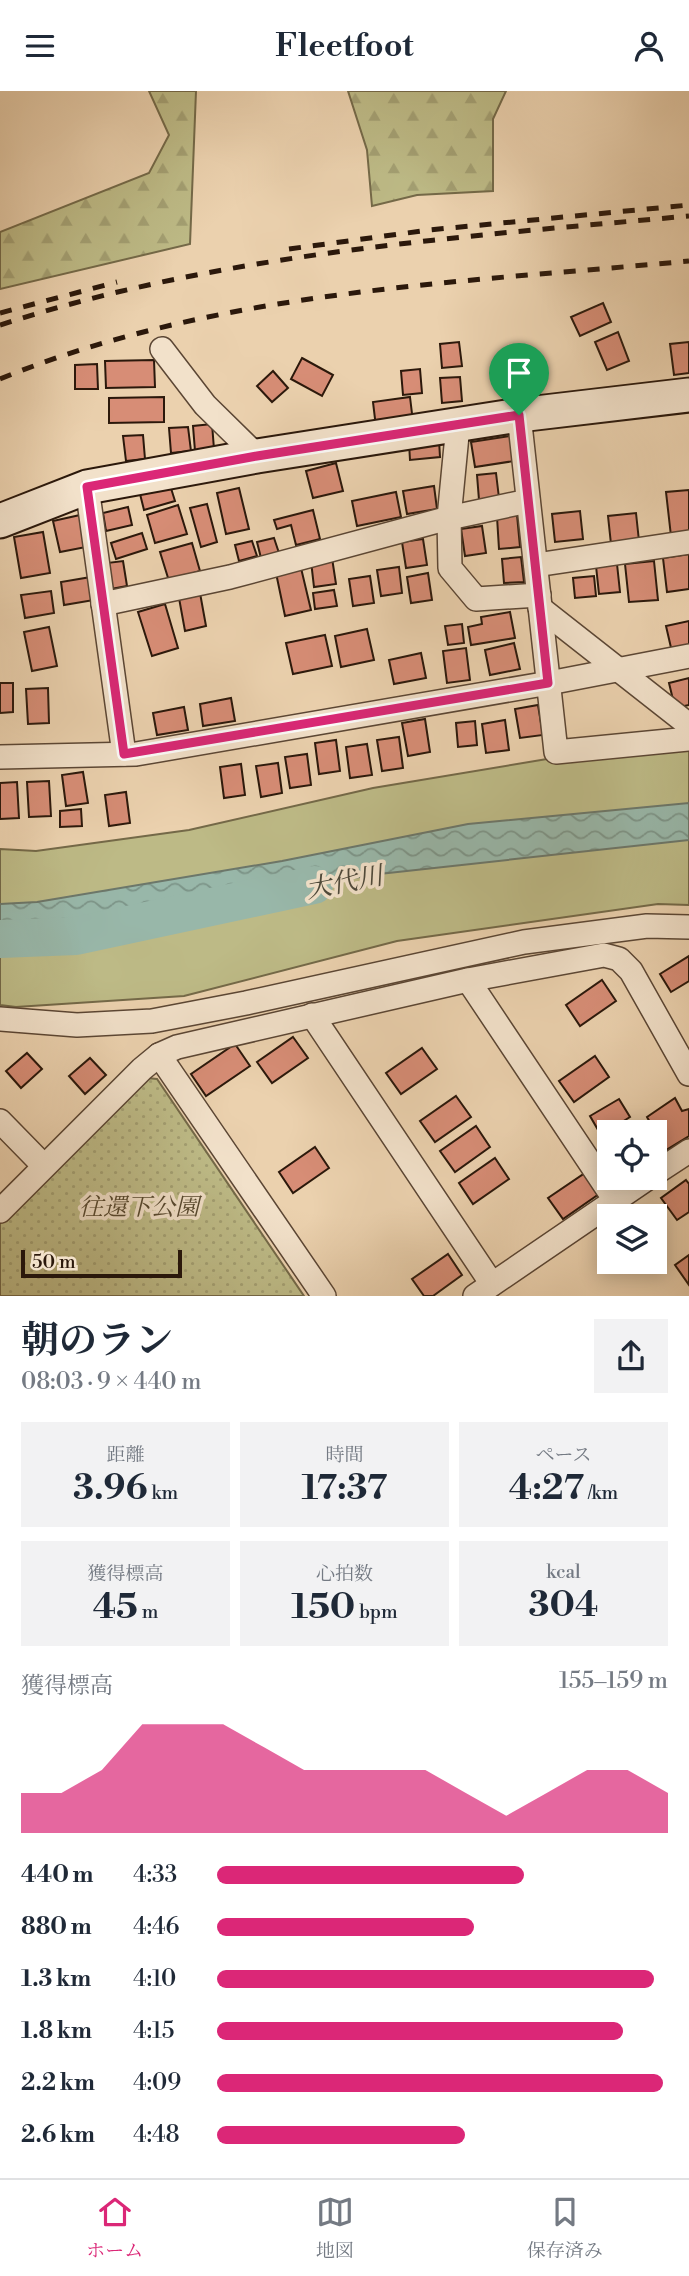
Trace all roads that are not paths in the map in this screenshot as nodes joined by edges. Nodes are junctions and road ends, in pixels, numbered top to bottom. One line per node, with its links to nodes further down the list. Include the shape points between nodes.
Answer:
1 (162, 349): 5 (street, via 205,405)
2 (689, 395): 3 (main road)
3 (519, 415): 4 (main road); 7 (street)
4 (458, 425): 5 (main road); 8 (street)
5 (257, 456): 6 (main road)
6 (87, 487): 9 (main road); 13 (street)
7 (528, 501): 8 (street); 11 (street)
8 (449, 518): 12 (street, via 450,568 476,599); 13 (street, via 230,577)
9 (0, 521)
10 (689, 542): 11 (street)
11 (536, 565): 12 (street)
12 (540, 601): 15 (street); 16 (street)
13 (103, 604): 19 (street)
14 (689, 656): 15 (street)
15 (618, 670): 16 (street); 17 (street)
16 (548, 683): 18 (street, via 556,752); 19 (street)
17 (689, 725)
18 (689, 739)
19 (124, 754): 20 (street)
20 (0, 757)
21 (689, 927): 24 (street, via 647,926 524,943 152,1021 77,1025)
22 (468, 981): 23 (street); 26 (street, via 604,955 619,959 631,971); 32 (street)
23 (312, 1015): 25 (street); 34 (street)
24 (0, 1019)
25 (159, 1055): 30 (street); 35 (street)
26 (689, 1075)
27 (0, 1121): 30 (street)
28 (689, 1151): 29 (street)
29 (667, 1165)
30 (44, 1166): 33 (street)
31 (630, 1190): 32 (street)
32 (615, 1200): 34 (street)
33 (0, 1211)
34 (483, 1290)
35 (324, 1296)

